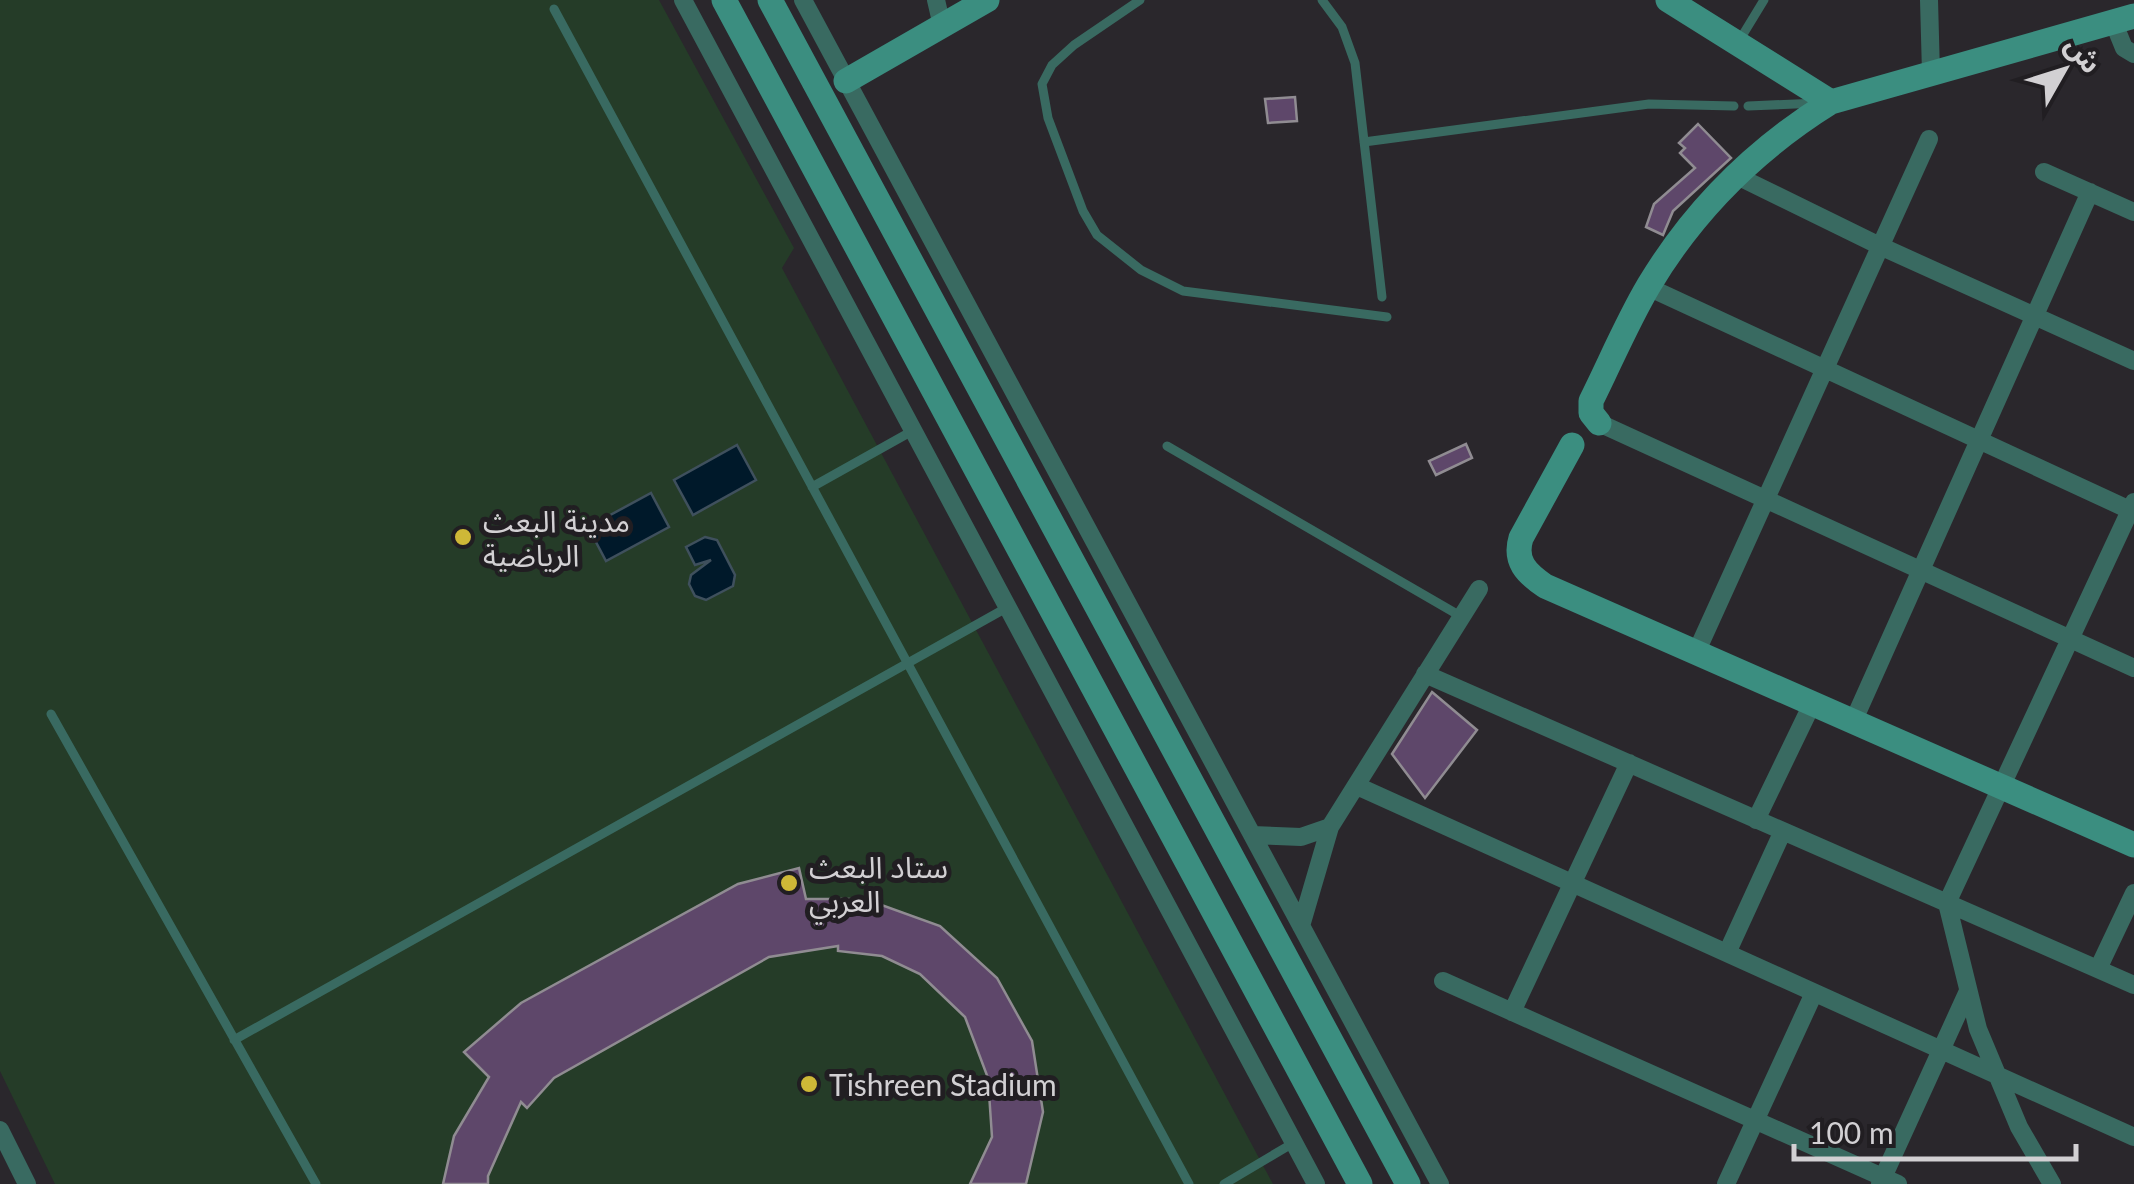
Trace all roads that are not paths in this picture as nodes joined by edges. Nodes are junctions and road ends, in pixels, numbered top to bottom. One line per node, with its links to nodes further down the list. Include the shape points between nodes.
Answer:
1 (683, 0): 36 (street)
2 (724, 0): 88 (main road)
3 (770, 0): 89 (main road)
4 (803, 0): 18 (street)
5 (936, 0): 14 (street)
6 (986, 0): 14 (main road)
7 (1140, 0): 32 (lane, via 1074,45 1042,84 1048,118 1098,235 1141,270 1183,291)
8 (1322, 0): 23 (lane, via 1353,52)
9 (1764, 0): 15 (lane)
10 (1929, 0): 17 (street)
11 (1672, 1): 15 (main road)
12 (554, 9): 40 (lane)
13 (2124, 19): 16 (street, via 2124,48); 17 (main road)
14 (942, 26): 18 (main road)
15 (1737, 43): 19 (main road)
16 (2134, 54)
17 (1931, 73): 19 (main road)
18 (846, 81): 61 (street)
19 (1831, 102): 21 (lane); 25 (main road)
20 (1734, 106): 23 (lane, via 1649,104)
21 (1748, 106)
22 (1928, 139): 28 (street)
23 (1364, 142): 30 (lane)
24 (2044, 172): 26 (street)
25 (1737, 176): 28 (street); 29 (main road, via 1702,209)
26 (2090, 192): 27 (street); 31 (street)
27 (2134, 212)
28 (1880, 246): 31 (street); 34 (street)
29 (1648, 288): 34 (street); 35 (main road, via 1591,401)
30 (1382, 298)
31 (2034, 316): 33 (street); 37 (street)
32 (1387, 317)
33 (2134, 361)
34 (1824, 369): 37 (street); 41 (street)
35 (1598, 423): 41 (street)
36 (914, 430): 40 (lane); 45 (street)
37 (1979, 441): 42 (street); 43 (street)
38 (1167, 446): 46 (lane)
39 (1572, 446): 48 (main road, via 1521,538 1526,571 1545,586)
40 (812, 487): 49 (lane)
41 (1765, 500): 43 (street); 48 (street)
42 (2133, 508): 47 (street)
43 (1921, 570): 47 (street); 54 (street)
44 (1479, 590): 46 (street)
45 (1008, 607): 49 (lane); 80 (street)
46 (1462, 616): 51 (street)
47 (2070, 639): 50 (street); 57 (street)
48 (1696, 653): 52 (main road)
49 (907, 662): 74 (lane); 85 (lane)
50 (2134, 668)
51 (1426, 674): 55 (street); 56 (street)
52 (1812, 704): 54 (main road); 58 (street)
53 (52, 714): 74 (lane)
54 (1854, 722): 57 (main road)
55 (1630, 763): 58 (street); 63 (street)
56 (1357, 786): 59 (street); 63 (street)
57 (2001, 787): 62 (main road); 65 (street)
58 (1756, 820): 60 (street)
59 (1330, 827): 61 (street, via 1301,837); 66 (street)
60 (1782, 833): 65 (street); 67 (street)
61 (1252, 835): 66 (street)
62 (2134, 845)
63 (1573, 884): 67 (street); 73 (street)
64 (2134, 894): 68 (street)
65 (1947, 903): 68 (street); 71 (street)
66 (1302, 926): 90 (street)
67 (1727, 953): 72 (street)
68 (2098, 969): 70 (street)
69 (1443, 981): 73 (street)
70 (2134, 985)
71 (1968, 991): 75 (street); 76 (street)
72 (1814, 992): 75 (street); 77 (street)
73 (1512, 1012): 77 (street)
74 (234, 1040): 84 (lane)
75 (1941, 1050): 76 (street); 82 (street)
76 (1998, 1076): 79 (street); 81 (street)
77 (1755, 1120): 82 (street); 91 (street)
78 (0, 1130): 83 (street)
79 (2134, 1137)
80 (1295, 1142): 86 (lane); 87 (street)
81 (2046, 1181)
82 (1887, 1182)
83 (27, 1184)
84 (316, 1184)
85 (1188, 1184)
86 (1224, 1184)
87 (1316, 1184)
88 (1360, 1184)
89 (1408, 1184)
90 (1440, 1184)
91 (1726, 1184)

